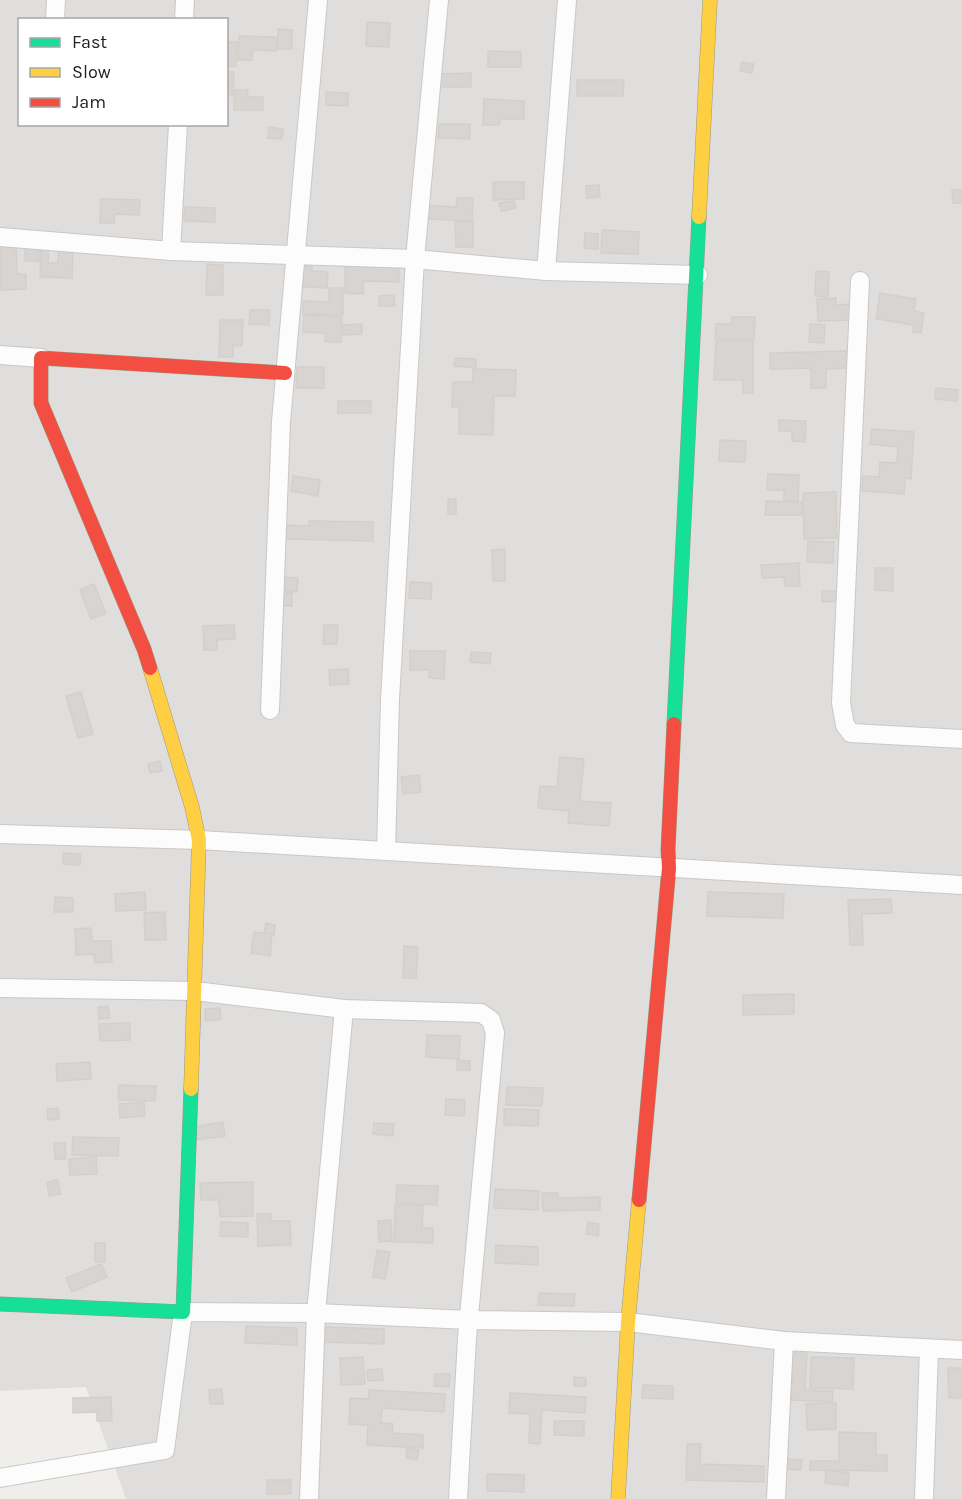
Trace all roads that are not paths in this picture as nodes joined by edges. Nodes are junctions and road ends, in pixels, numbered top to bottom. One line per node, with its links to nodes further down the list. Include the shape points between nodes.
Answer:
1 (56, 0): 7 (street)
2 (185, 0): 8 (street)
3 (318, 0): 12 (street)
4 (439, 0): 13 (street)
5 (567, 0): 14 (street)
6 (711, 0): 15 (street)
7 (55, 18)
8 (184, 18)
9 (178, 126): 11 (street)
10 (0, 237): 11 (street)
11 (171, 251): 12 (street)
12 (294, 257): 13 (street); 19 (street)
13 (414, 259): 14 (street); 24 (street, via 390,700)
14 (546, 271): 15 (street)
15 (698, 274): 25 (street)
16 (860, 281): 21 (street, via 841,703 845,725 851,733)
17 (0, 355): 18 (street)
18 (41, 358): 19 (street); 23 (street, via 41,403 144,649)
19 (285, 374): 20 (street)
20 (270, 710)
21 (962, 739)
22 (0, 834): 23 (street)
23 (199, 840): 24 (street); 29 (street)
24 (386, 851): 25 (street)
25 (669, 868): 27 (street); 35 (street)
26 (962, 868): 27 (street)
27 (962, 885)
28 (0, 988): 29 (street)
29 (195, 991): 30 (street); 32 (street)
30 (344, 1009): 33 (street); 34 (street, via 481,1013 491,1020 495,1033)
31 (0, 1304): 32 (street)
32 (183, 1312): 33 (street); 39 (street, via 165,1450)
33 (316, 1313): 34 (street); 40 (street)
34 (469, 1320): 35 (street); 41 (street)
35 (628, 1322): 36 (street); 42 (street)
36 (784, 1341): 37 (street); 43 (street)
37 (929, 1349): 38 (street); 44 (street)
38 (962, 1350)
39 (0, 1478)
40 (309, 1499)
41 (458, 1499)
42 (618, 1499)
43 (776, 1499)
44 (924, 1499)

